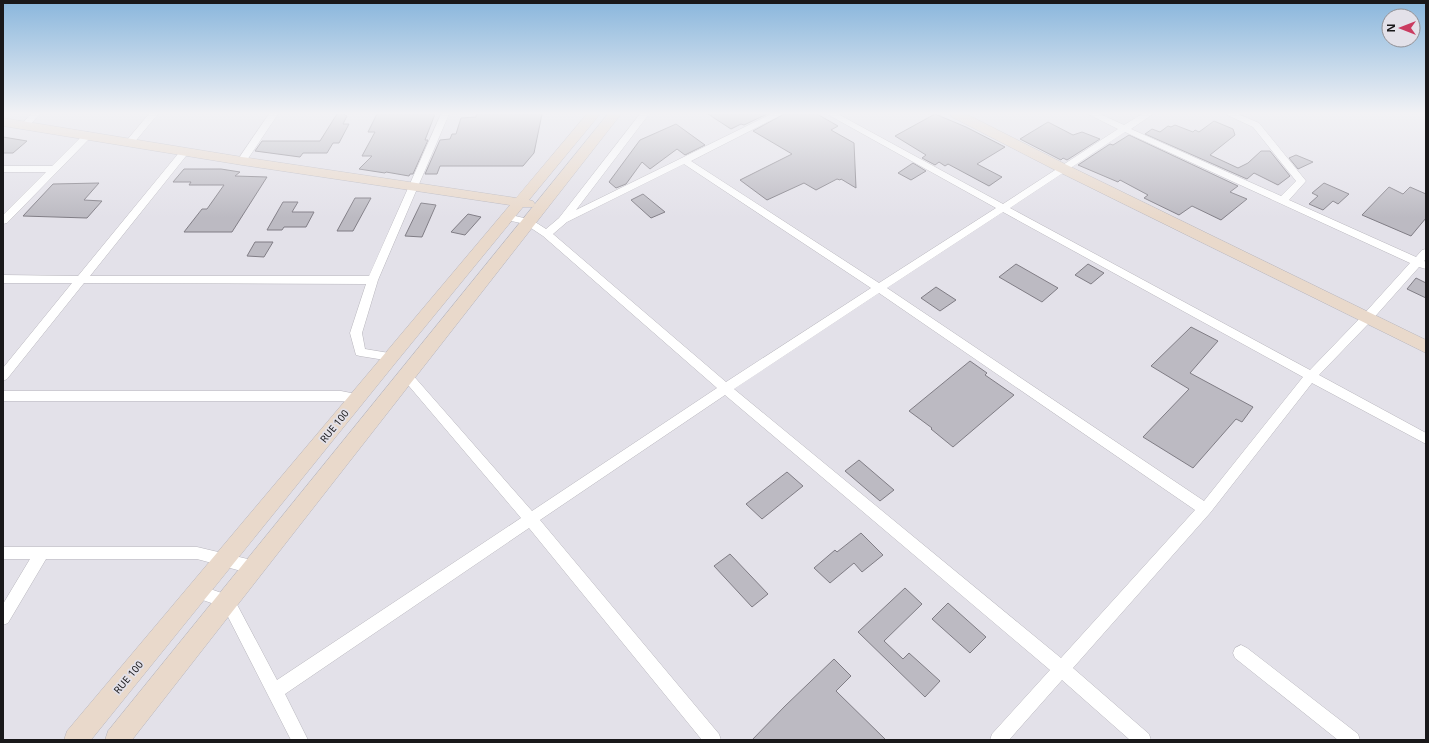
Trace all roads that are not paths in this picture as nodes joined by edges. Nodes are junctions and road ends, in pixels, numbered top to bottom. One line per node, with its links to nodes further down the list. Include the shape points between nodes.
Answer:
1 (74, 149): 19 (street)
2 (171, 149): 14 (street)
3 (250, 149): 15 (street)
4 (430, 149): 20 (street)
5 (565, 149): 22 (street, RUE 100)
6 (587, 149): 23 (street)
7 (618, 149): 26 (street)
8 (710, 149): 16 (street)
9 (893, 149): 24 (street)
10 (1024, 149): 17 (street)
11 (1093, 149): 17 (street)
12 (1167, 149): 21 (street)
13 (1275, 149): 21 (street, via 1301,181)
14 (185, 151): 15 (street); 33 (street)
15 (242, 161): 20 (street)
16 (685, 161): 26 (street); 35 (street)
17 (1062, 168): 24 (street); 36 (street)
18 (3, 169): 19 (street)
19 (54, 169): 27 (street)
20 (414, 186): 22 (street); 34 (street)
21 (1282, 201): 31 (street)
22 (520, 203): 23 (street); 25 (street, RUE 100)
23 (541, 206): 28 (street)
24 (1002, 209): 35 (street); 41 (street)
25 (507, 217): 28 (street); 38 (street, RUE 100)
26 (563, 220): 29 (street)
27 (3, 221)
28 (528, 222): 29 (street); 40 (street)
29 (547, 234): 42 (street)
30 (1426, 252): 31 (street)
31 (1421, 264): 36 (street)
32 (3, 279): 33 (street)
33 (80, 279): 34 (street); 39 (street)
34 (373, 280): 38 (street, via 356,332 360,352)
35 (879, 288): 42 (street); 46 (street)
36 (1367, 318): 37 (street); 41 (street)
37 (1426, 347)
38 (391, 357): 44 (street, RUE 100)
39 (3, 376)
40 (407, 376): 47 (street); 51 (street)
41 (1310, 377): 45 (street); 46 (street)
42 (726, 389): 47 (street); 56 (street)
43 (3, 396): 44 (street)
44 (357, 398): 50 (street, RUE 100)
45 (1426, 439)
46 (1205, 509): 56 (street)
47 (531, 520): 57 (street); 61 (street)
48 (3, 553): 49 (street)
49 (42, 553): 50 (street, via 197,553); 54 (street)
50 (226, 559): 51 (street); 52 (street, RUE 100)
51 (256, 568): 53 (street)
52 (199, 592): 53 (street); 58 (street, RUE 100)
53 (228, 602): 57 (street); 59 (street)
54 (3, 618)
55 (1241, 653): 64 (street)
56 (1062, 669): 62 (street); 63 (street)
57 (275, 691): 60 (street)
58 (76, 740)
59 (117, 740)
60 (300, 740)
61 (713, 740)
62 (998, 740)
63 (1143, 740)
64 (1352, 740)

